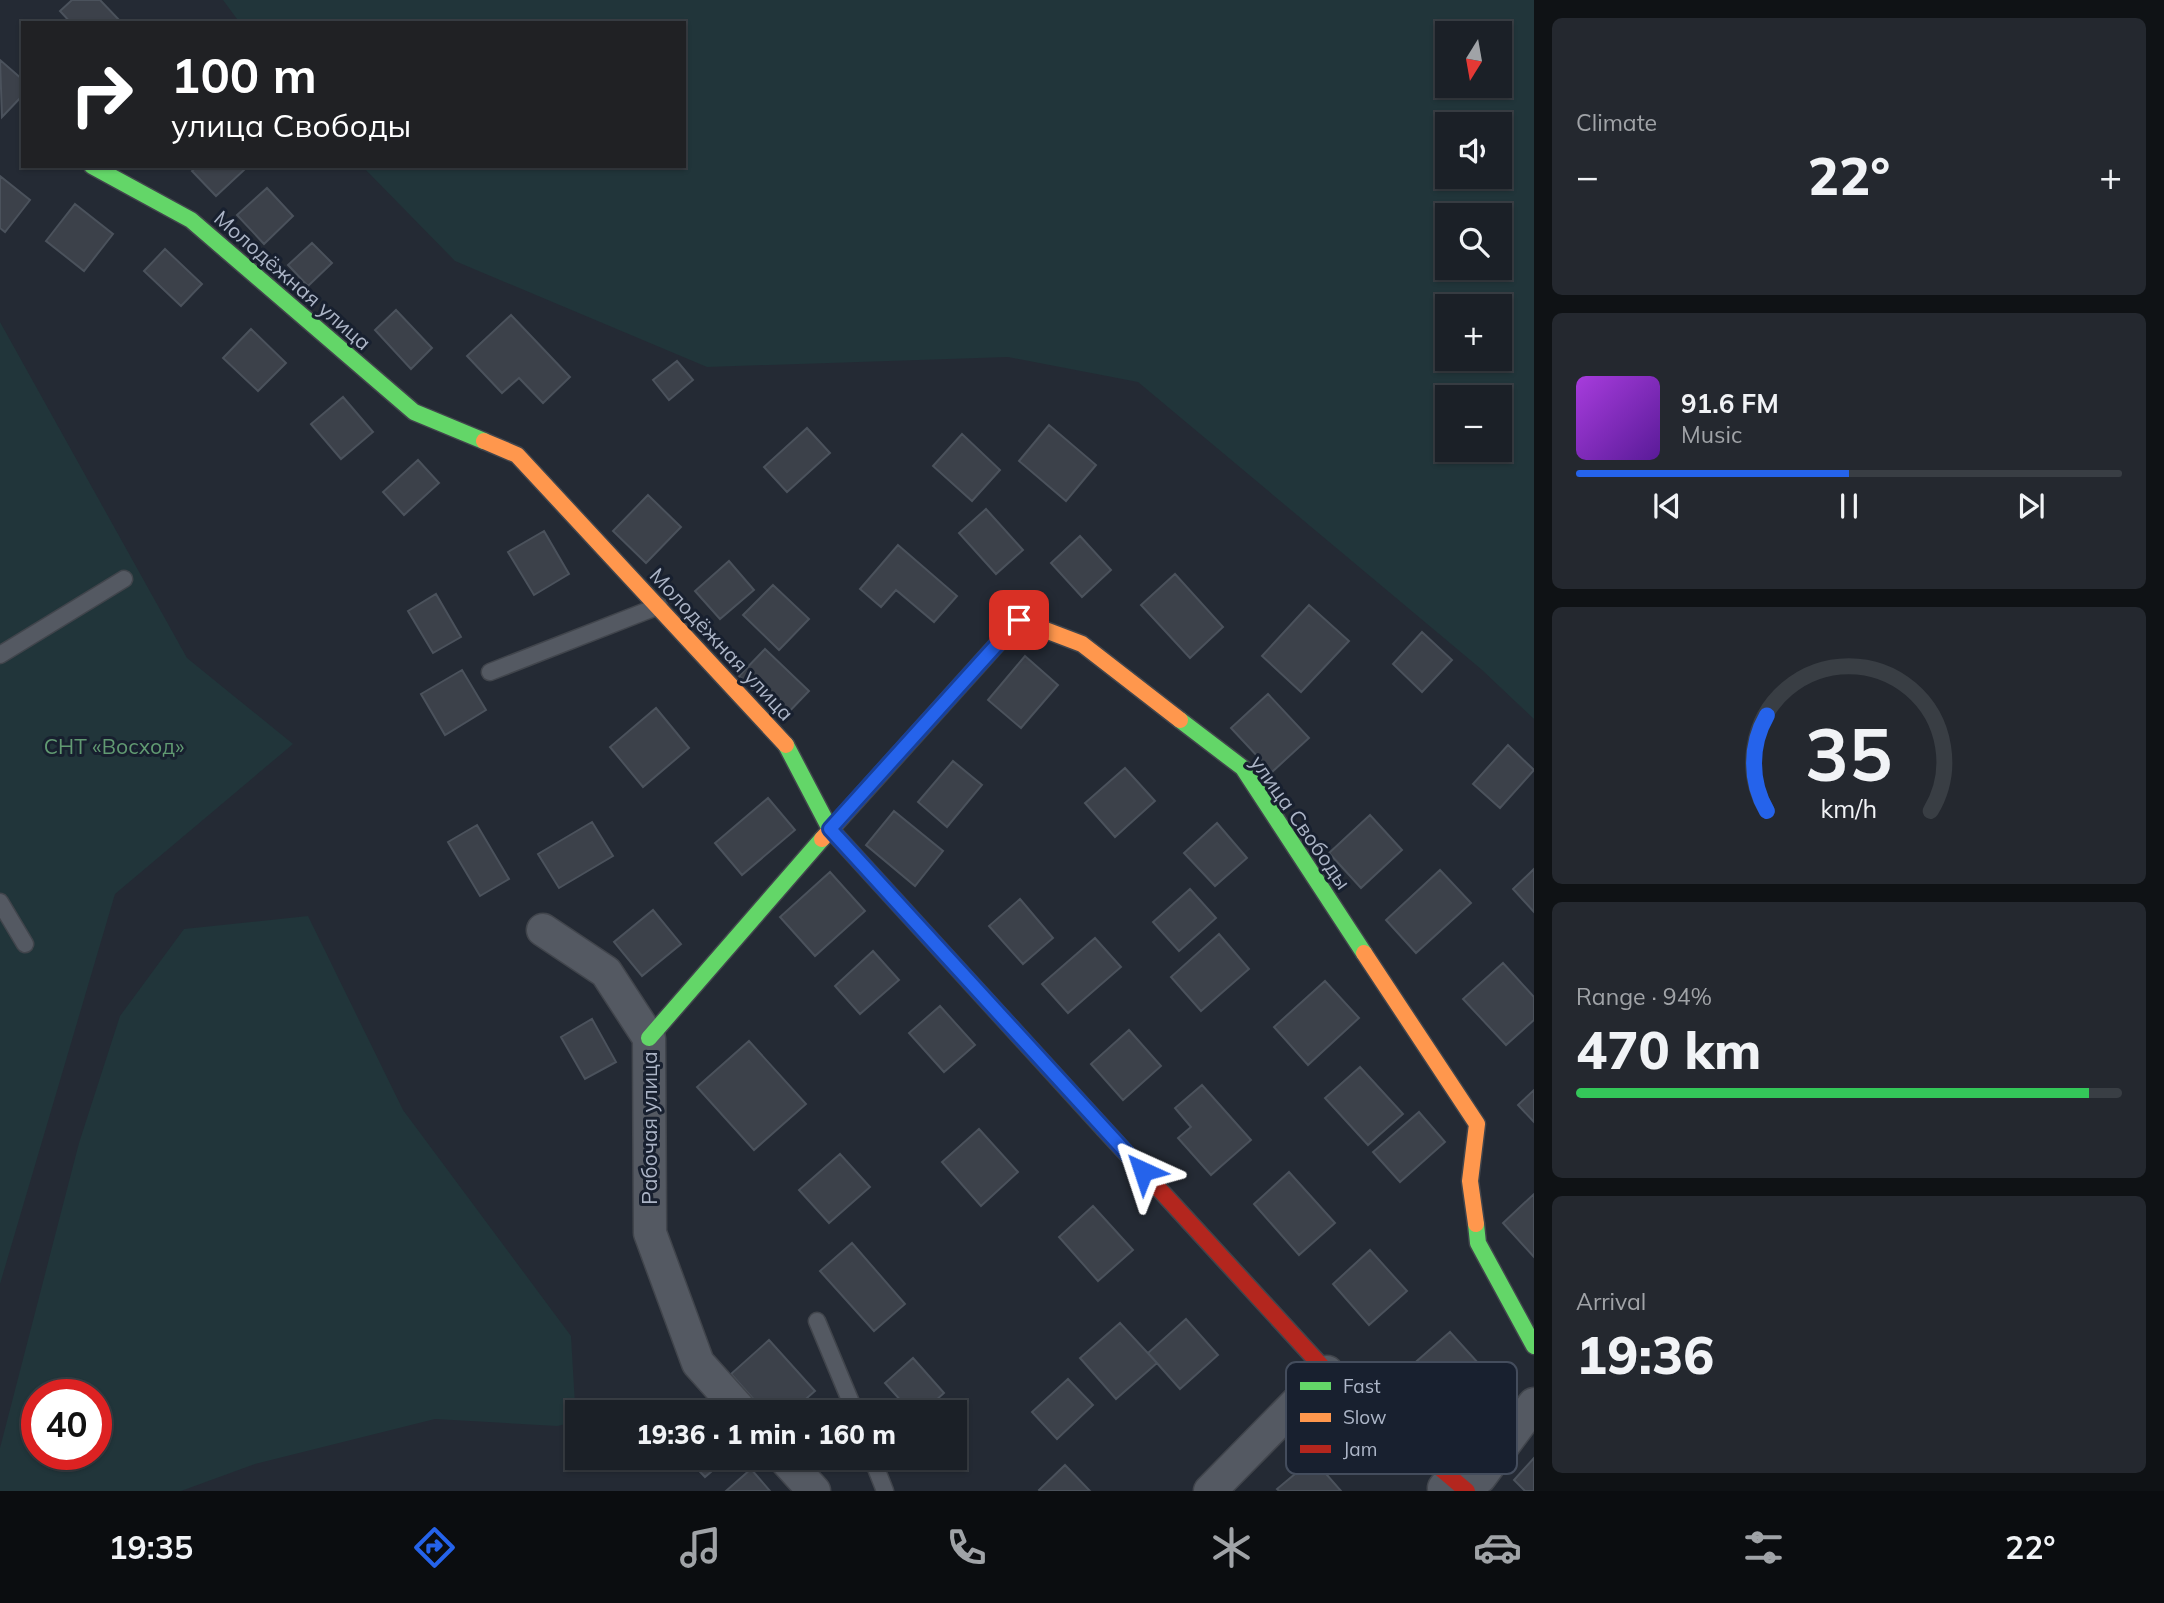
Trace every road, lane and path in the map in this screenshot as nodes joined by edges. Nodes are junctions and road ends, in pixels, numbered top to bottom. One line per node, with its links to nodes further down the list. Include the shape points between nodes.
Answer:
1 (96, 168): 3 (street, Молодёжная улица, via 191,220 414,412 517,456)
2 (124, 579): 4 (lane)
3 (659, 606): 5 (lane); 6 (street, Молодёжная улица, via 782,738)
4 (0, 655)
5 (490, 672)
6 (830, 829): 10 (street); 12 (street, улица Свободы, via 1019,620 1082,644 1243,768 1477,1124 1470,1181 1478,1243); 13 (street, Молодёжная улица)
7 (0, 902): 9 (lane)
8 (543, 930): 10 (street, Рабочая улица, via 606,972)
9 (25, 944)
10 (649, 1038): 14 (street, Рабочая улица, via 650,1233 698,1363)
11 (817, 1321): 15 (lane)
12 (1534, 1346)
13 (1318, 1362)
14 (731, 1400)
15 (850, 1400)
16 (1534, 1404): 18 (street)
17 (1286, 1414): 26 (street)
18 (1517, 1427)
19 (795, 1470): 24 (street)
20 (877, 1470): 25 (lane)
21 (1440, 1474): 23 (street, Молодёжная улица)
22 (1482, 1474): 23 (street)
23 (1454, 1487)
24 (814, 1491)
25 (885, 1491)
26 (1210, 1491)

